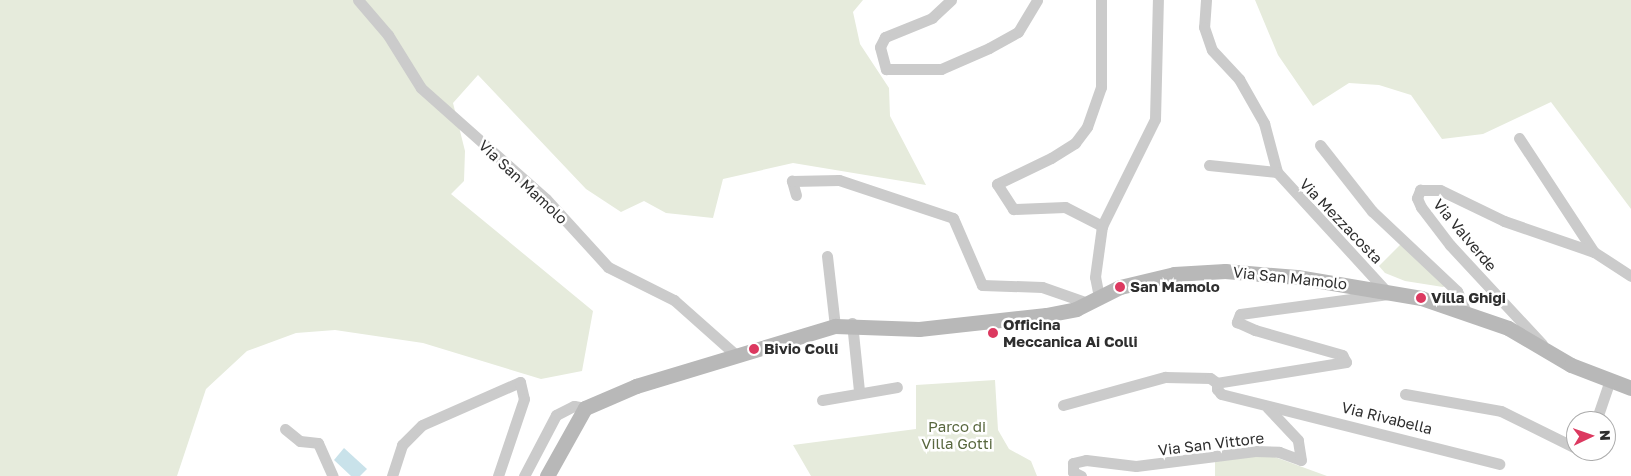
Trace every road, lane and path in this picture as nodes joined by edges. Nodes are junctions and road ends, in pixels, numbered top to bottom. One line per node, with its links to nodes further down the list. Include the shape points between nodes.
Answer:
1 (358, 0): 22 (street, Via San Mamolo, via 388,35 420,88 546,199 608,267 674,300)
2 (951, 0): 3 (street, via 932,18 886,37 880,46 886,69 940,69 990,48 1018,32)
3 (1037, 0)
4 (1101, 0): 12 (street, via 1101,87 1088,127 1075,143 997,184 1013,209 1064,207)
5 (1158, 0): 12 (street, via 1155,119)
6 (1206, 0): 10 (street, Via Mezzacosta, via 1204,27 1212,50 1239,79 1264,123)
7 (1519, 138): 13 (street, Via Valverde)
8 (1320, 145): 18 (street, via 1372,211 1457,291)
9 (1209, 165): 10 (street)
10 (1277, 172): 16 (street, Via Mezzacosta)
11 (796, 195): 17 (street, via 792,181 839,180 953,218 982,285 1042,287)
12 (1102, 226): 17 (street)
13 (1594, 252): 15 (street, Via Valverde); 21 (street, Via Valverde, via 1504,221 1440,190 1420,190 1417,198 1421,207 1450,245)
14 (827, 256): 20 (street)
15 (1631, 276)
16 (1390, 291): 17 (main road, Via San Mamolo, via 1225,272 1174,274 1120,287); 18 (main road, Via San Mamolo); 24 (street, Via San Vittore, via 1330,305 1240,314 1237,322 1342,355 1346,362)
17 (1094, 300): 19 (main road, Via San Mamolo, via 1046,315 956,327)
18 (1465, 310): 21 (main road, Via San Mamolo)
19 (852, 324): 20 (main road, Via San Mamolo); 27 (street)
20 (835, 326): 22 (main road, Via San Mamolo)
21 (1545, 347): 23 (main road, Via San Mamolo, via 1571,365)
22 (736, 355): 32 (main road, Via San Mamolo, via 621,390)
23 (1610, 380): 26 (main road, Via San Mamolo); 33 (street)
24 (1217, 383): 30 (street, Via San Vittore, via 1210,378 1165,377); 31 (street, Via San Vittore, via 1221,394)
25 (898, 387): 27 (street)
26 (1631, 388)
27 (858, 392): 29 (street)
28 (1404, 394): 35 (street, Via Rivabella, via 1501,411)
29 (822, 400)
30 (1063, 405)
31 (1267, 406): 36 (street, Via Rivabella, via 1349,423); 42 (street, Via San Vittore, via 1298,440 1301,460 1279,452 1255,451 1136,466 1086,460 1073,463 1073,472)
32 (585, 408): 40 (street, Via San Mamolo, via 574,406 556,415); 41 (main road)
33 (1599, 411)
34 (285, 429): 37 (street, via 300,441 318,443)
35 (1566, 443)
36 (1499, 464)
37 (333, 476)
38 (392, 476): 39 (street, via 402,445 422,426 520,382 524,399)
39 (498, 476)
40 (524, 476)
41 (547, 476)
42 (1081, 476)

